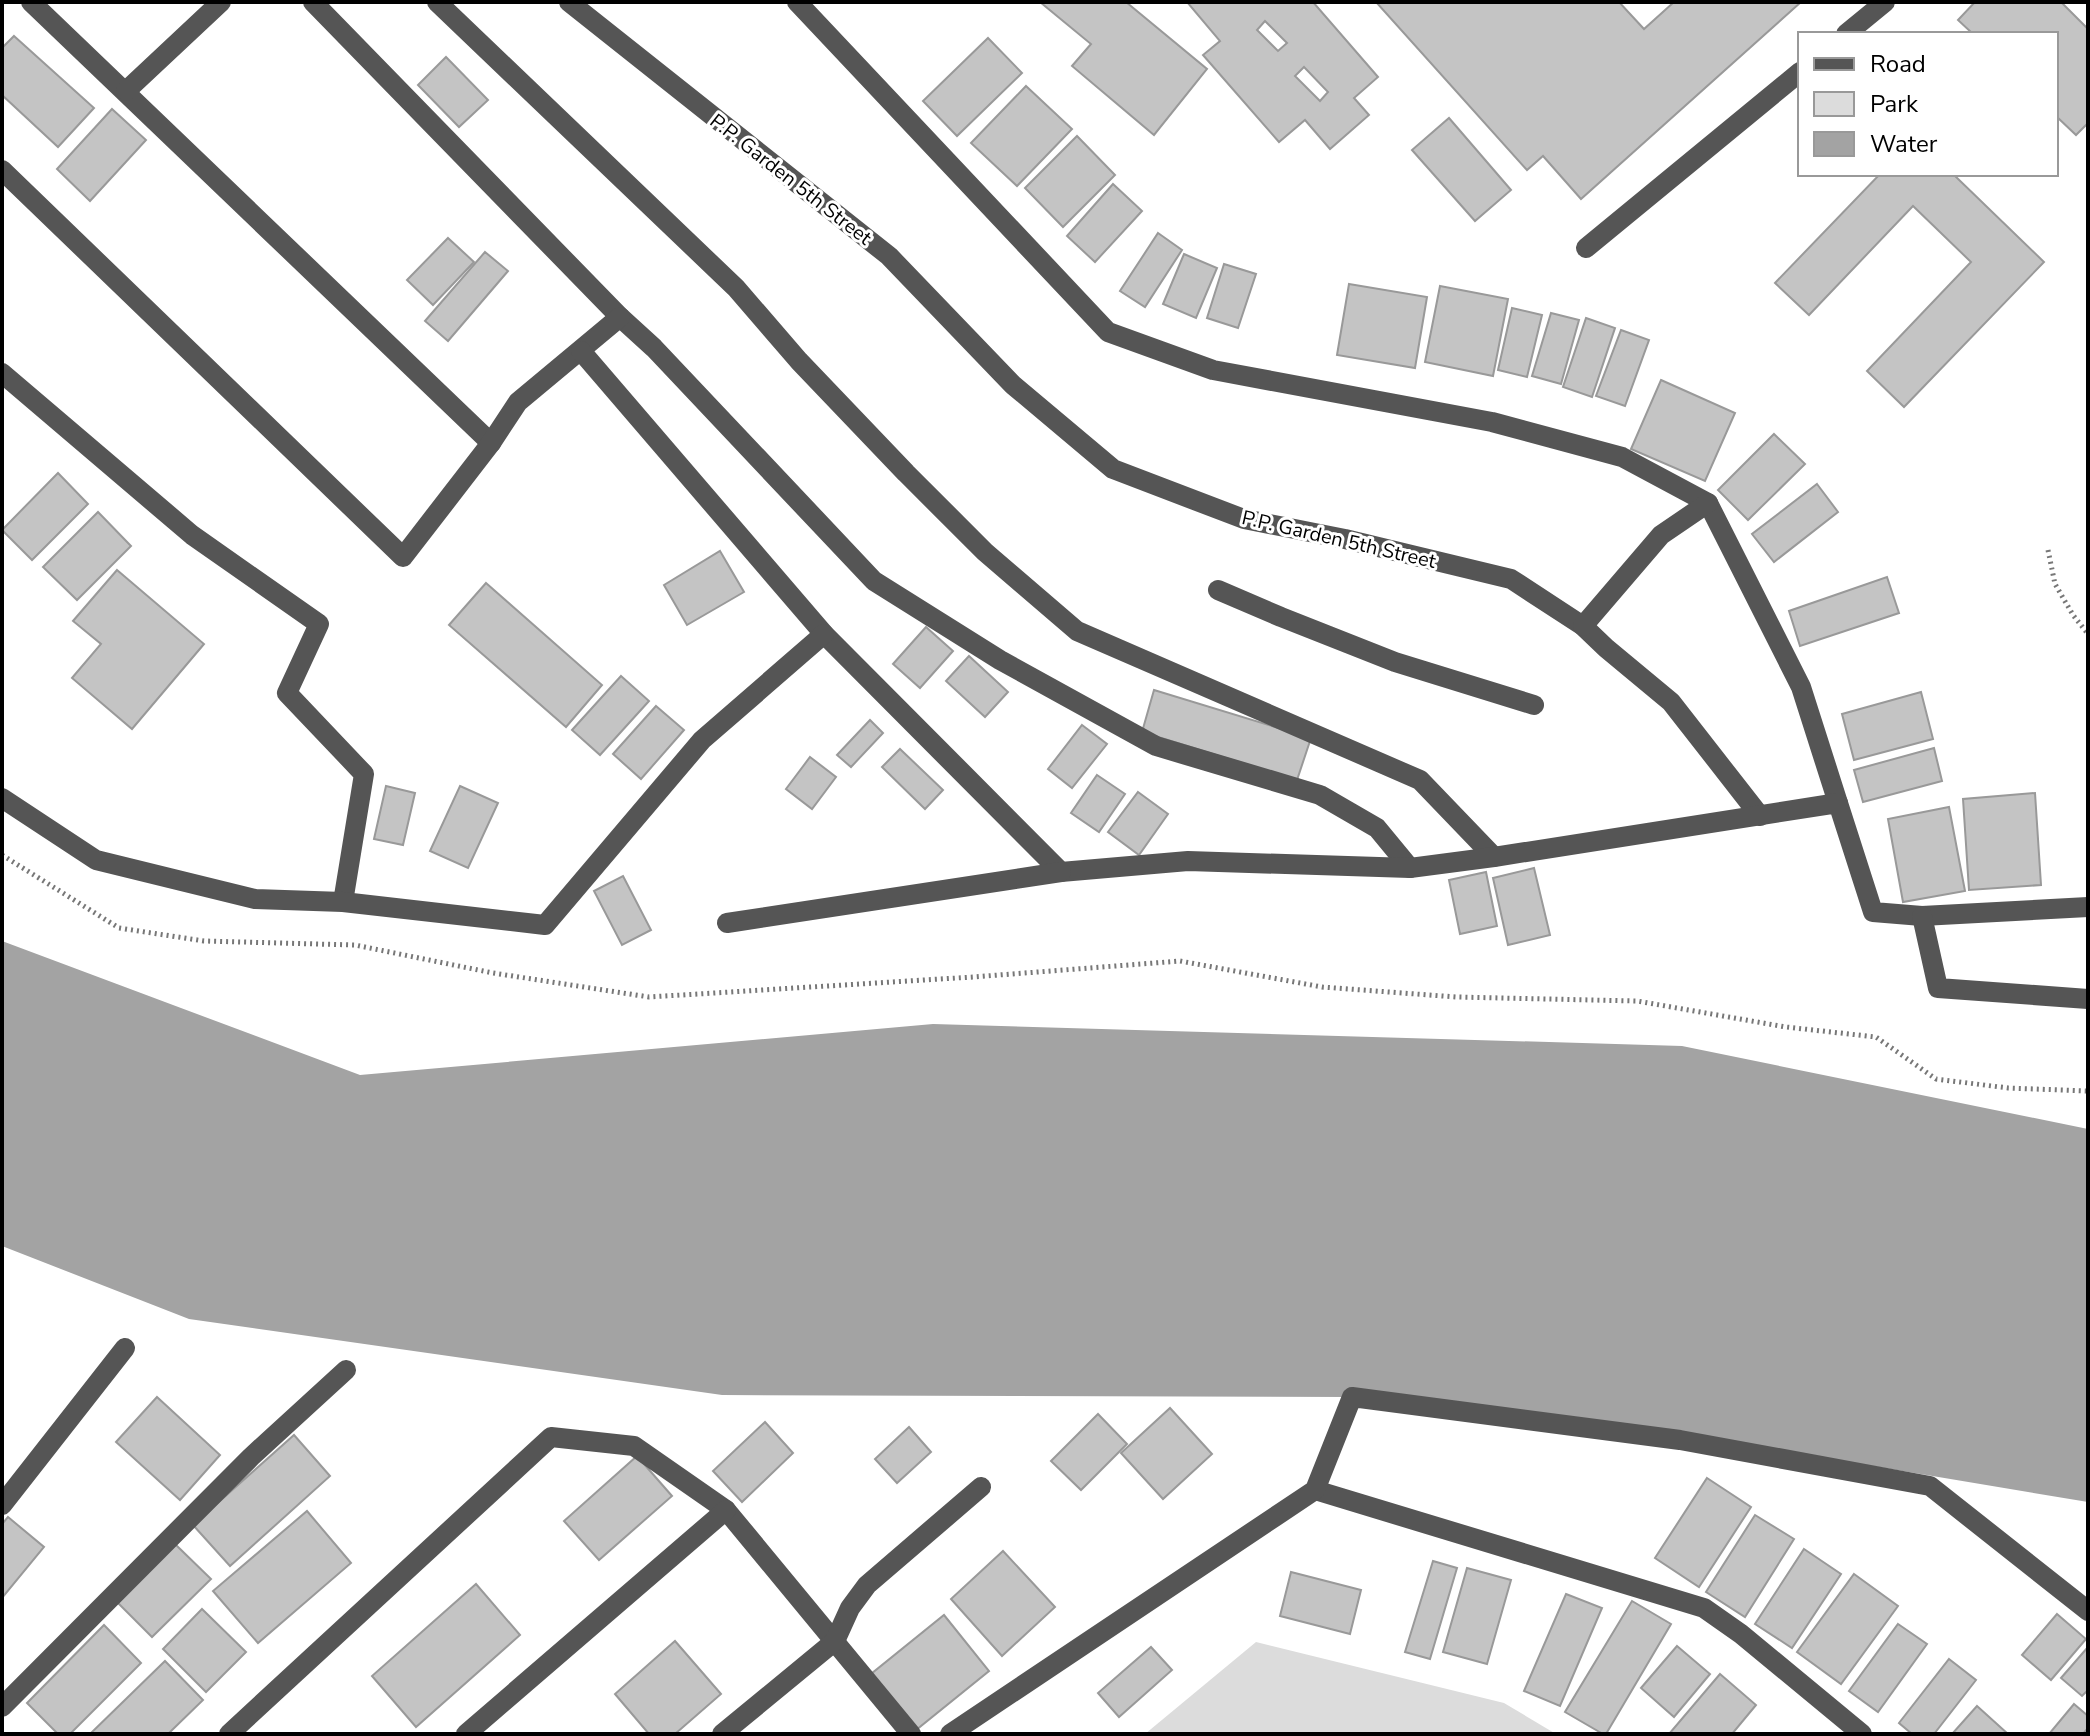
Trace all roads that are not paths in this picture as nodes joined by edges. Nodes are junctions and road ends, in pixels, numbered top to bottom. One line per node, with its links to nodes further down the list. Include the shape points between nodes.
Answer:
1 (31, 2): 10 (street)
2 (221, 2): 10 (street)
3 (313, 2): 13 (street)
4 (437, 2): 25 (street, via 736,288 799,361 985,552 1077,631 1420,780)
5 (569, 2): 19 (street, P.P. Garden 5th Street, via 889,256 1013,385 1113,469 1244,519 1511,579)
6 (797, 2): 17 (street, via 1108,332 1213,370 1492,422 1622,457)
7 (1885, 2): 8 (street)
8 (1848, 32)
9 (1798, 74): 12 (street)
10 (126, 91): 16 (street)
11 (4, 177): 16 (street, via 403,557)
12 (1586, 248)
13 (620, 317): 14 (street); 26 (street, via 874,581 1000,660 1156,746 1320,795 1377,828)
14 (581, 351): 16 (street, via 518,402); 20 (street)
15 (2, 373): 28 (street, via 192,535 319,624 287,693 364,774)
16 (491, 443)
17 (1708, 503): 19 (street, via 1661,535); 23 (street, via 1801,687)
18 (1218, 590): 21 (street, via 1395,662)
19 (1583, 626): 24 (street, P.P. Garden 5th Street, via 1671,702)
20 (824, 634): 27 (street); 28 (street, via 702,740 545,925)
21 (1534, 705)
22 (2, 798): 28 (street, via 96,860 255,899)
23 (1838, 803): 24 (street); 30 (street, via 1873,912)
24 (1760, 816): 25 (street)
25 (1494, 857): 26 (street)
26 (1410, 868): 27 (street, via 1188,861)
27 (1061, 872): 31 (street)
28 (343, 902)
29 (2088, 907): 30 (street)
30 (1922, 916): 32 (street, via 1938,988)
31 (727, 923)
32 (2088, 999)
33 (125, 1348): 37 (street)
34 (346, 1370): 41 (street, via 251,1457)
35 (981, 1487): 40 (street, via 867,1585)
36 (1315, 1490): 39 (street, via 1352,1397 1680,1440 1930,1486); 46 (street); 47 (street, via 1704,1608)
37 (2, 1505)
38 (726, 1510): 40 (street); 42 (street, via 634,1446 551,1437); 43 (street)
39 (2088, 1611)
40 (835, 1641): 44 (street); 45 (street)
41 (2, 1707)
42 (229, 1734)
43 (466, 1734)
44 (722, 1734)
45 (911, 1734)
46 (950, 1734)
47 (1862, 1734)

